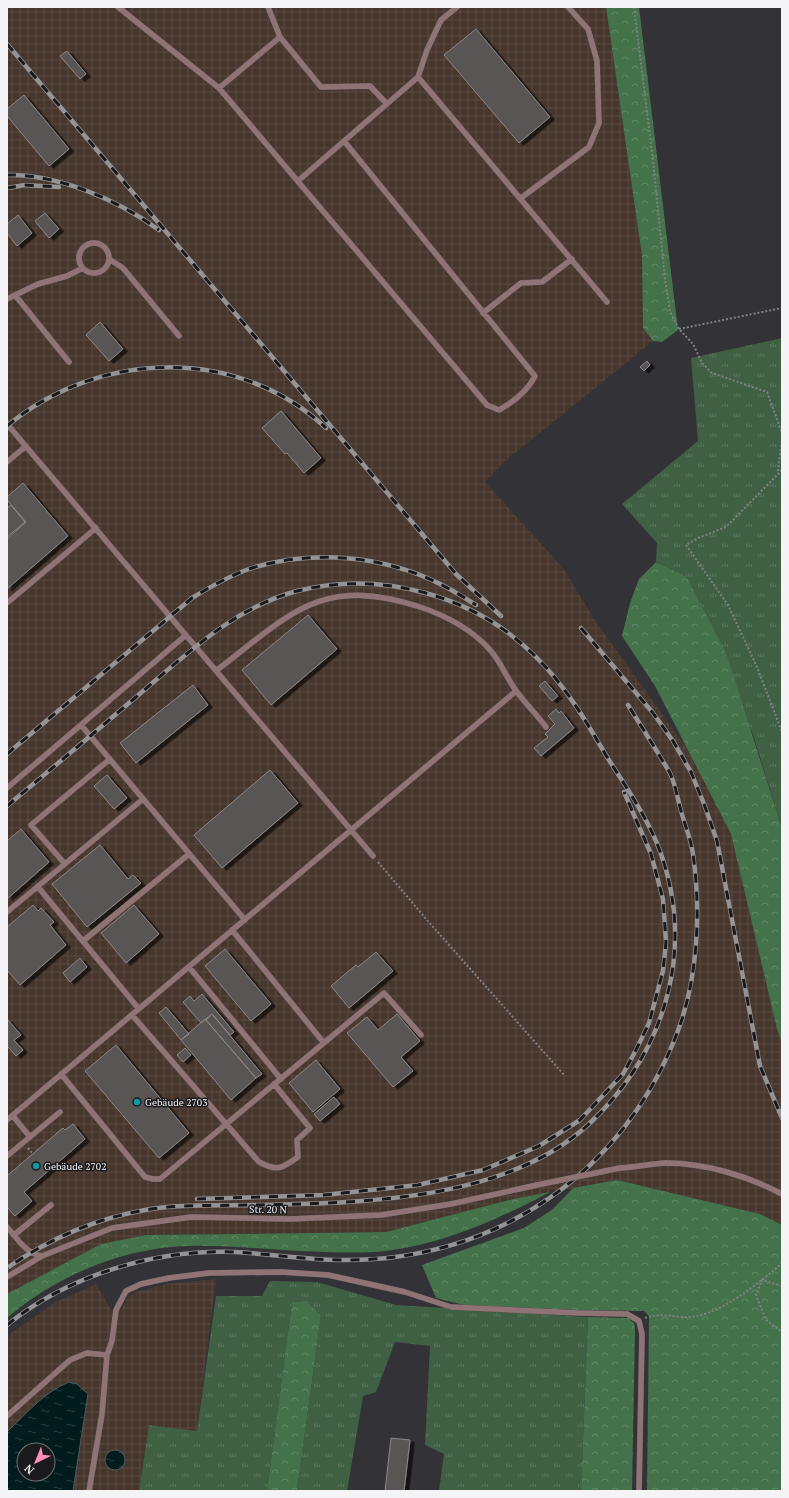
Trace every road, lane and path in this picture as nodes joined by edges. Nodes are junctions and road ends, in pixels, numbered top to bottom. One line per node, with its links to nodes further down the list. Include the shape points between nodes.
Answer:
1 (118, 7): 8 (lane)
2 (268, 7): 6 (lane)
3 (457, 7): 7 (lane, via 441,20)
4 (568, 7): 12 (lane, via 588,30 597,61 599,123 589,147)
5 (634, 7): 21 (path, via 665,279 670,311)
6 (280, 36): 8 (lane); 9 (lane, via 321,87 370,86)
7 (418, 77): 9 (lane); 12 (lane)
8 (219, 88): 11 (lane)
9 (388, 104): 10 (lane)
10 (344, 141): 11 (lane); 20 (lane)
11 (299, 180): 20 (lane, via 487,405 499,410 512,403 531,384 535,376)
12 (521, 198): 14 (lane)
13 (109, 259): 15 (lane, via 105,268 97,273); 15 (lane, via 103,246 89,245 80,255); 22 (lane, via 123,268)
14 (572, 259): 18 (lane); 20 (lane, via 542,282 521,283)
15 (83, 268): 16 (lane)
16 (15, 295): 17 (lane); 23 (lane)
17 (7, 299)
18 (607, 302)
19 (782, 308): 21 (path)
20 (483, 313)
21 (680, 329): 25 (path, via 693,344 702,363 712,373 767,392)
22 (179, 336)
23 (69, 362)
24 (7, 424): 27 (lane)
25 (782, 433)
26 (782, 440): 30 (path)
27 (26, 446): 28 (lane); 31 (lane)
28 (7, 462)
29 (782, 470): 30 (path)
30 (778, 472): 38 (path, via 726,527 686,545 728,606 757,667)
31 (96, 528): 32 (lane); 33 (lane)
32 (7, 603)
33 (186, 635): 34 (lane); 36 (lane)
34 (217, 670): 35 (lane, via 266,630 293,612 326,600 355,594 411,604 444,616 461,626 491,651 503,666); 42 (lane)
35 (516, 692): 37 (lane); 42 (lane)
36 (81, 725): 39 (lane); 40 (lane)
37 (546, 727)
38 (782, 732)
39 (110, 759): 41 (lane); 45 (lane, via 31,825)
40 (7, 788)
41 (143, 799): 43 (lane); 45 (lane)
42 (352, 830): 44 (lane); 48 (lane)
43 (189, 854): 48 (lane); 50 (lane)
44 (373, 856): 57 (path)
45 (65, 864): 46 (lane)
46 (38, 886): 47 (lane); 50 (lane)
47 (7, 912)
48 (245, 920): 49 (lane)
49 (232, 930): 51 (lane); 55 (lane)
50 (83, 941): 52 (lane)
51 (189, 967): 52 (lane); 58 (lane)
52 (139, 1009): 53 (lane)
53 (132, 1015): 56 (lane); 63 (lane)
54 (421, 1035): 55 (lane, via 384,993)
55 (324, 1043): 58 (lane)
56 (62, 1074): 61 (lane); 63 (lane, via 146,1177 153,1180 160,1179)
57 (565, 1076)
58 (281, 1078): 59 (lane)
59 (274, 1084): 63 (lane); 63 (lane, via 310,1128 297,1140 298,1157 283,1168 272,1168 259,1162)
60 (60, 1112): 64 (lane)
61 (13, 1116): 62 (lane); 64 (lane)
62 (7, 1120)
63 (226, 1125)
64 (30, 1137): 65 (lane)
65 (7, 1156)
66 (782, 1194): 70 (lane, Str. 20 N, bridge, via 745,1178 702,1167 666,1164 620,1168 451,1204 382,1215 290,1219 191,1217 112,1228)
67 (51, 1205): 69 (lane)
68 (7, 1227): 69 (lane)
69 (14, 1235): 70 (lane, via 30,1252)
70 (42, 1256): 72 (lane, Str. 20 N)
71 (782, 1263): 73 (path)
72 (7, 1277)
73 (762, 1280): 74 (path); 75 (path, via 716,1309 696,1317 663,1314); 76 (path, via 756,1295 766,1320)
74 (782, 1286)
75 (639, 1321): 77 (lane, via 626,1314 452,1307 405,1292 328,1275 281,1272 209,1273 141,1284 126,1291 116,1310); 80 (lane, via 642,1334)
76 (782, 1332)
77 (108, 1355): 78 (lane, via 87,1353 70,1360); 79 (lane, via 102,1414)
78 (7, 1416)
79 (89, 1491)
80 (639, 1491)

